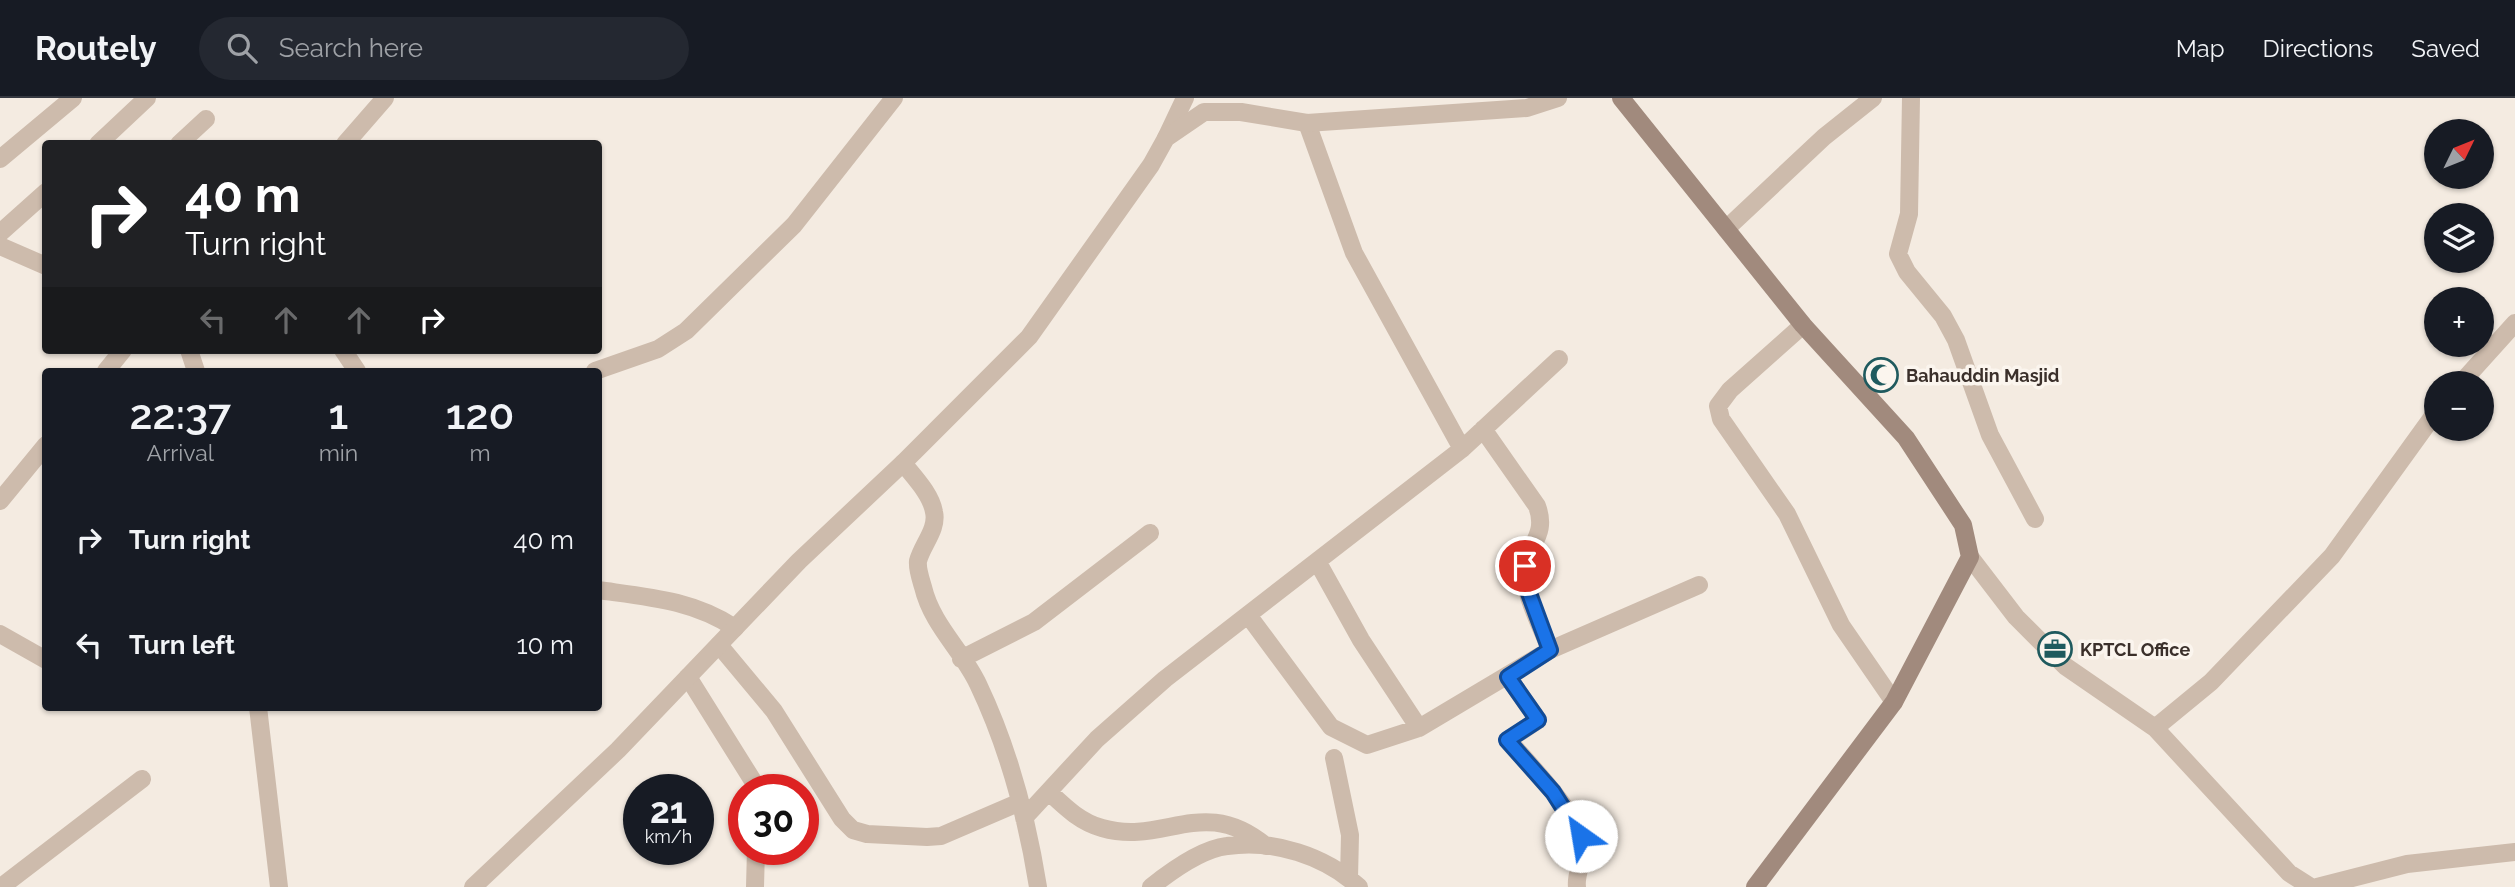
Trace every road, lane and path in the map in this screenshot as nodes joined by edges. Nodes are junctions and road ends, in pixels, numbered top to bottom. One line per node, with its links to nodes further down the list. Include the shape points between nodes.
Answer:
1 (73, 98): 16 (street)
2 (147, 98): 13 (street)
3 (385, 98): 15 (street)
4 (894, 98): 27 (street, via 794,225 686,331 659,349)
5 (1185, 98): 12 (street)
6 (1558, 98): 11 (street, via 1527,108)
7 (1621, 98): 18 (main road)
8 (1873, 98): 18 (street)
9 (1911, 98): 35 (street, via 1909,214 1898,254 1956,340 1990,435)
10 (206, 119): 14 (street)
11 (1307, 123): 12 (street, via 1241,112 1204,112); 31 (street, via 1354,253)
12 (1167, 138): 33 (street, via 1029,337)
13 (102, 140)
14 (183, 140)
15 (348, 140)
16 (0, 159)
17 (42, 196): 19 (street)
18 (1726, 229): 23 (main road)
19 (0, 233)
20 (0, 246): 21 (street)
21 (42, 263)
22 (2515, 323): 28 (street)
23 (1803, 325): 37 (main road, via 1906,438 1963,526); 50 (street, via 1730,390 1718,406 1721,419 1801,537 1841,625)
24 (120, 354): 26 (street)
25 (1559, 359): 29 (street)
26 (108, 368)
27 (602, 369)
28 (2471, 371)
29 (1483, 429): 31 (street); 45 (street, via 1542,518 1541,532 1525,566 1526,585)
30 (2424, 429): 53 (street, via 2332,556 2211,682)
31 (1462, 449): 38 (street)
32 (42, 450): 34 (street)
33 (903, 463): 42 (street); 47 (street, via 935,513 917,564 941,629)
34 (0, 501)
35 (2035, 519)
36 (1150, 533): 47 (street, via 1034,622)
37 (1970, 557): 50 (main road); 53 (street, via 2016,617 2065,666)
38 (1317, 561): 41 (street); 52 (street, via 1361,640)
39 (1699, 585): 45 (street)
40 (602, 591): 42 (street, via 700,607)
41 (1248, 615): 52 (street, via 1331,727 1367,745); 57 (street, via 1097,739)
42 (735, 628): 44 (street)
43 (0, 634): 46 (street)
44 (719, 645): 48 (street); 58 (street, via 775,711 853,830 941,836)
45 (1550, 650): 49 (street)
46 (42, 658)
47 (961, 659): 58 (street, via 977,682)
48 (688, 677): 55 (street); 65 (street, via 618,750)
49 (1508, 677): 52 (street); 69 (street, via 1538,720 1507,740 1553,792 1581,836 1584,847)
50 (1894, 702): 70 (main road)
51 (258, 711): 64 (street)
52 (1419, 728)
53 (2155, 728): 71 (street, via 2289,873)
54 (1334, 758): 62 (street, via 1350,835)
55 (749, 774)
56 (142, 779): 63 (street)
57 (1049, 792): 58 (street); 59 (street, via 1074,816 1102,828 1139,831 1219,821 1247,830)
58 (1022, 810): 67 (street)
59 (1266, 846): 62 (street, via 1326,863); 68 (street, via 1227,846 1200,855)
60 (2515, 852): 72 (street, via 2407,864)
61 (756, 865): 66 (street)
62 (1354, 882)
63 (1, 887)
64 (279, 887)
65 (472, 887)
66 (755, 887)
67 (1038, 887)
68 (1151, 887)
69 (1577, 887)
70 (1755, 887)
71 (2311, 887)
72 (2317, 887)

